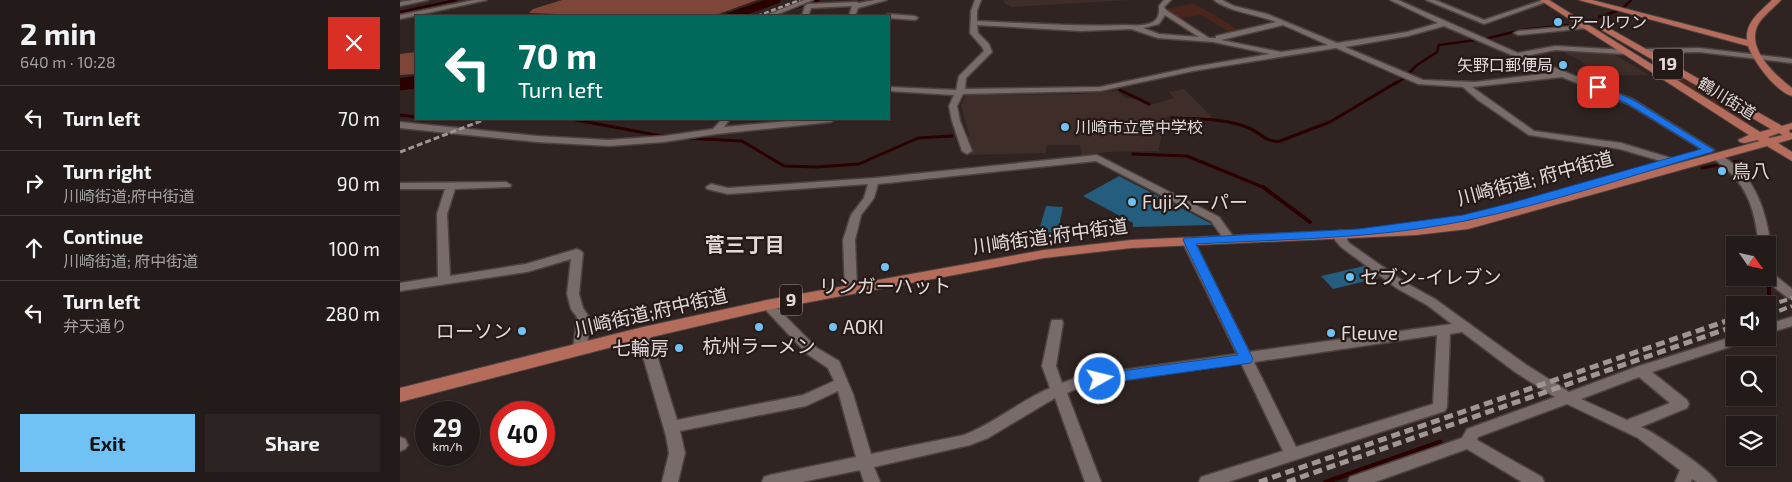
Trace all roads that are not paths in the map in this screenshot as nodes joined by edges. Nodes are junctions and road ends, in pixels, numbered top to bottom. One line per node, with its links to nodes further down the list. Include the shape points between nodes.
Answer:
1 (425, 0): 14 (street)
2 (484, 0): 13 (street)
3 (810, 0): 17 (street)
4 (884, 0): 15 (street)
5 (978, 0): 23 (street)
6 (1168, 0): 16 (street, via 1161,7)
7 (1217, 0): 24 (street)
8 (1394, 0): 25 (street)
9 (1429, 0): 10 (street, via 1484,22)
10 (1548, 0): 26 (main road, 鶴川街道 / 19); 30 (main road, 鶴川街道 / 19)
11 (1583, 0): 31 (main road)
12 (1776, 0): 31 (main road, via 1753,26)
13 (464, 2): 21 (street)
14 (400, 4)
15 (856, 6): 18 (street, via 808,6); 19 (street)
16 (1163, 11): 27 (street, via 1157,23); 29 (street)
17 (770, 15)
18 (806, 15)
19 (852, 15)
20 (890, 16): 22 (street)
21 (400, 17)
22 (915, 18)
23 (974, 23): 27 (street, via 1081,29); 43 (street, via 974,33 988,52 962,78)
24 (1283, 23): 29 (street); 32 (street)
25 (1444, 24): 32 (street, via 1408,34); 36 (street)
26 (1586, 27): 28 (street); 33 (main road, 鶴川街道 / 19)
27 (1136, 28): 29 (street, via 1158,36)
28 (1518, 33)
29 (1211, 39): 34 (street)
30 (1626, 41): 33 (main road, via 1610,39); 35 (main road, 鶴川街道 / 19)
31 (1751, 44): 37 (main road)
32 (1333, 45): 34 (street); 41 (street, via 1405,77 1439,85)
33 (1624, 52): 36 (street, via 1555,48); 39 (main road, 鶴川街道 / 19)
34 (1281, 54): 43 (street, via 1100,90)
35 (1649, 54): 37 (street, via 1699,50); 39 (main road, via 1679,75); 50 (main road, 鶴川街道 / 19)
36 (1519, 55): 40 (street)
37 (1757, 56): 38 (street); 44 (main road)
38 (1792, 61)
39 (1653, 71): 52 (main road, 鶴川街道 / 19)
40 (1564, 74): 41 (street); 57 (street, via 1632,102)
41 (1466, 85): 58 (street, via 1488,106 1532,133 1621,146)
42 (890, 89): 43 (street)
43 (960, 92): 55 (street, via 953,106)
44 (1792, 93)
45 (415, 119): 48 (street)
46 (725, 120): 51 (street)
47 (821, 120): 51 (street)
48 (402, 125): 51 (street, via 596,142 634,142)
49 (1792, 126): 50 (main road, 9)
50 (1780, 129): 52 (main road, 9); 53 (main road, 鶴川街道 / 19)
51 (716, 131)
52 (1757, 136): 54 (main road, 鶴川街道 / 19); 57 (main road, 川崎街道;府中街道 / 9)
53 (1792, 136): 54 (main road, 9)
54 (1769, 143): 56 (main road, 鶴川街道 / 19); 57 (main road, 川崎街道;府中街道 / 9)
55 (967, 151)
56 (1792, 157)
57 (1720, 159): 58 (main road, 川崎街道; 府中街道 / 9); 64 (main road, 川崎街道;府中街道 / 9, via 1468,225); 66 (street, via 1736,171 1755,196)
58 (1671, 161): 64 (main road, 川崎街道; 府中街道 / 9, via 1483,214)
59 (874, 181): 63 (street, via 728,191); 67 (street, via 1097,158 1215,219); 72 (street, via 869,198 856,214 849,240)
60 (451, 185): 61 (street); 62 (street); 69 (street, via 442,214)
61 (506, 185)
62 (400, 186)
63 (711, 187)
64 (1368, 232): 65 (main road, 川崎街道;府中街道 / 9)
65 (1341, 233): 67 (main road, 川崎街道;府中街道 / 9); 78 (street, via 1345,245)
66 (1764, 236)
67 (1229, 239): 68 (main road, 川崎街道;府中街道 / 9)
68 (1188, 240): 72 (main road, 川崎街道;府中街道 / 9, via 1063,251); 83 (street)
69 (444, 279): 71 (street); 82 (street, via 527,268 577,253 572,285 575,308 583,318)
70 (1776, 282): 73 (street)
71 (400, 287)
72 (851, 290): 74 (main road, 川崎街道;府中街道 / 9)
73 (1792, 295)
74 (767, 305): 80 (main road, 川崎街道;府中街道 / 9); 85 (street, via 812,351 834,366)
75 (1792, 321): 77 (street)
76 (1056, 323): 86 (street, via 1049,366)
77 (1776, 326)
78 (1465, 327): 79 (street); 88 (street, via 1520,368)
79 (1444, 331): 83 (street); 92 (street, via 1440,407)
80 (644, 333): 82 (main road, 川崎街道;府中街道 / 9); 90 (street)
81 (1726, 343): 84 (street)
82 (580, 349): 87 (main road, 川崎街道;府中街道 / 9)
83 (1246, 359): 86 (street, via 1081,381); 92 (street)
84 (1641, 371): 88 (street); 89 (street, via 1682,404)
85 (842, 383): 90 (street, via 806,400); 93 (street)
86 (1058, 390): 93 (street, via 983,434 965,441); 98 (street)
87 (400, 395)
88 (1568, 398): 89 (street); 91 (street, via 1472,432)
89 (1627, 426): 94 (street, via 1643,434)
90 (673, 427): 95 (street, via 677,453)
91 (1468, 442): 100 (street); 101 (street)
92 (1292, 454): 99 (street)
93 (865, 462): 96 (street); 97 (street)
94 (1686, 475): 102 (street)
95 (670, 482)
96 (770, 482)
97 (872, 482)
98 (1093, 482)
99 (1207, 482)
100 (1356, 482)
101 (1536, 482)
102 (1709, 482)

